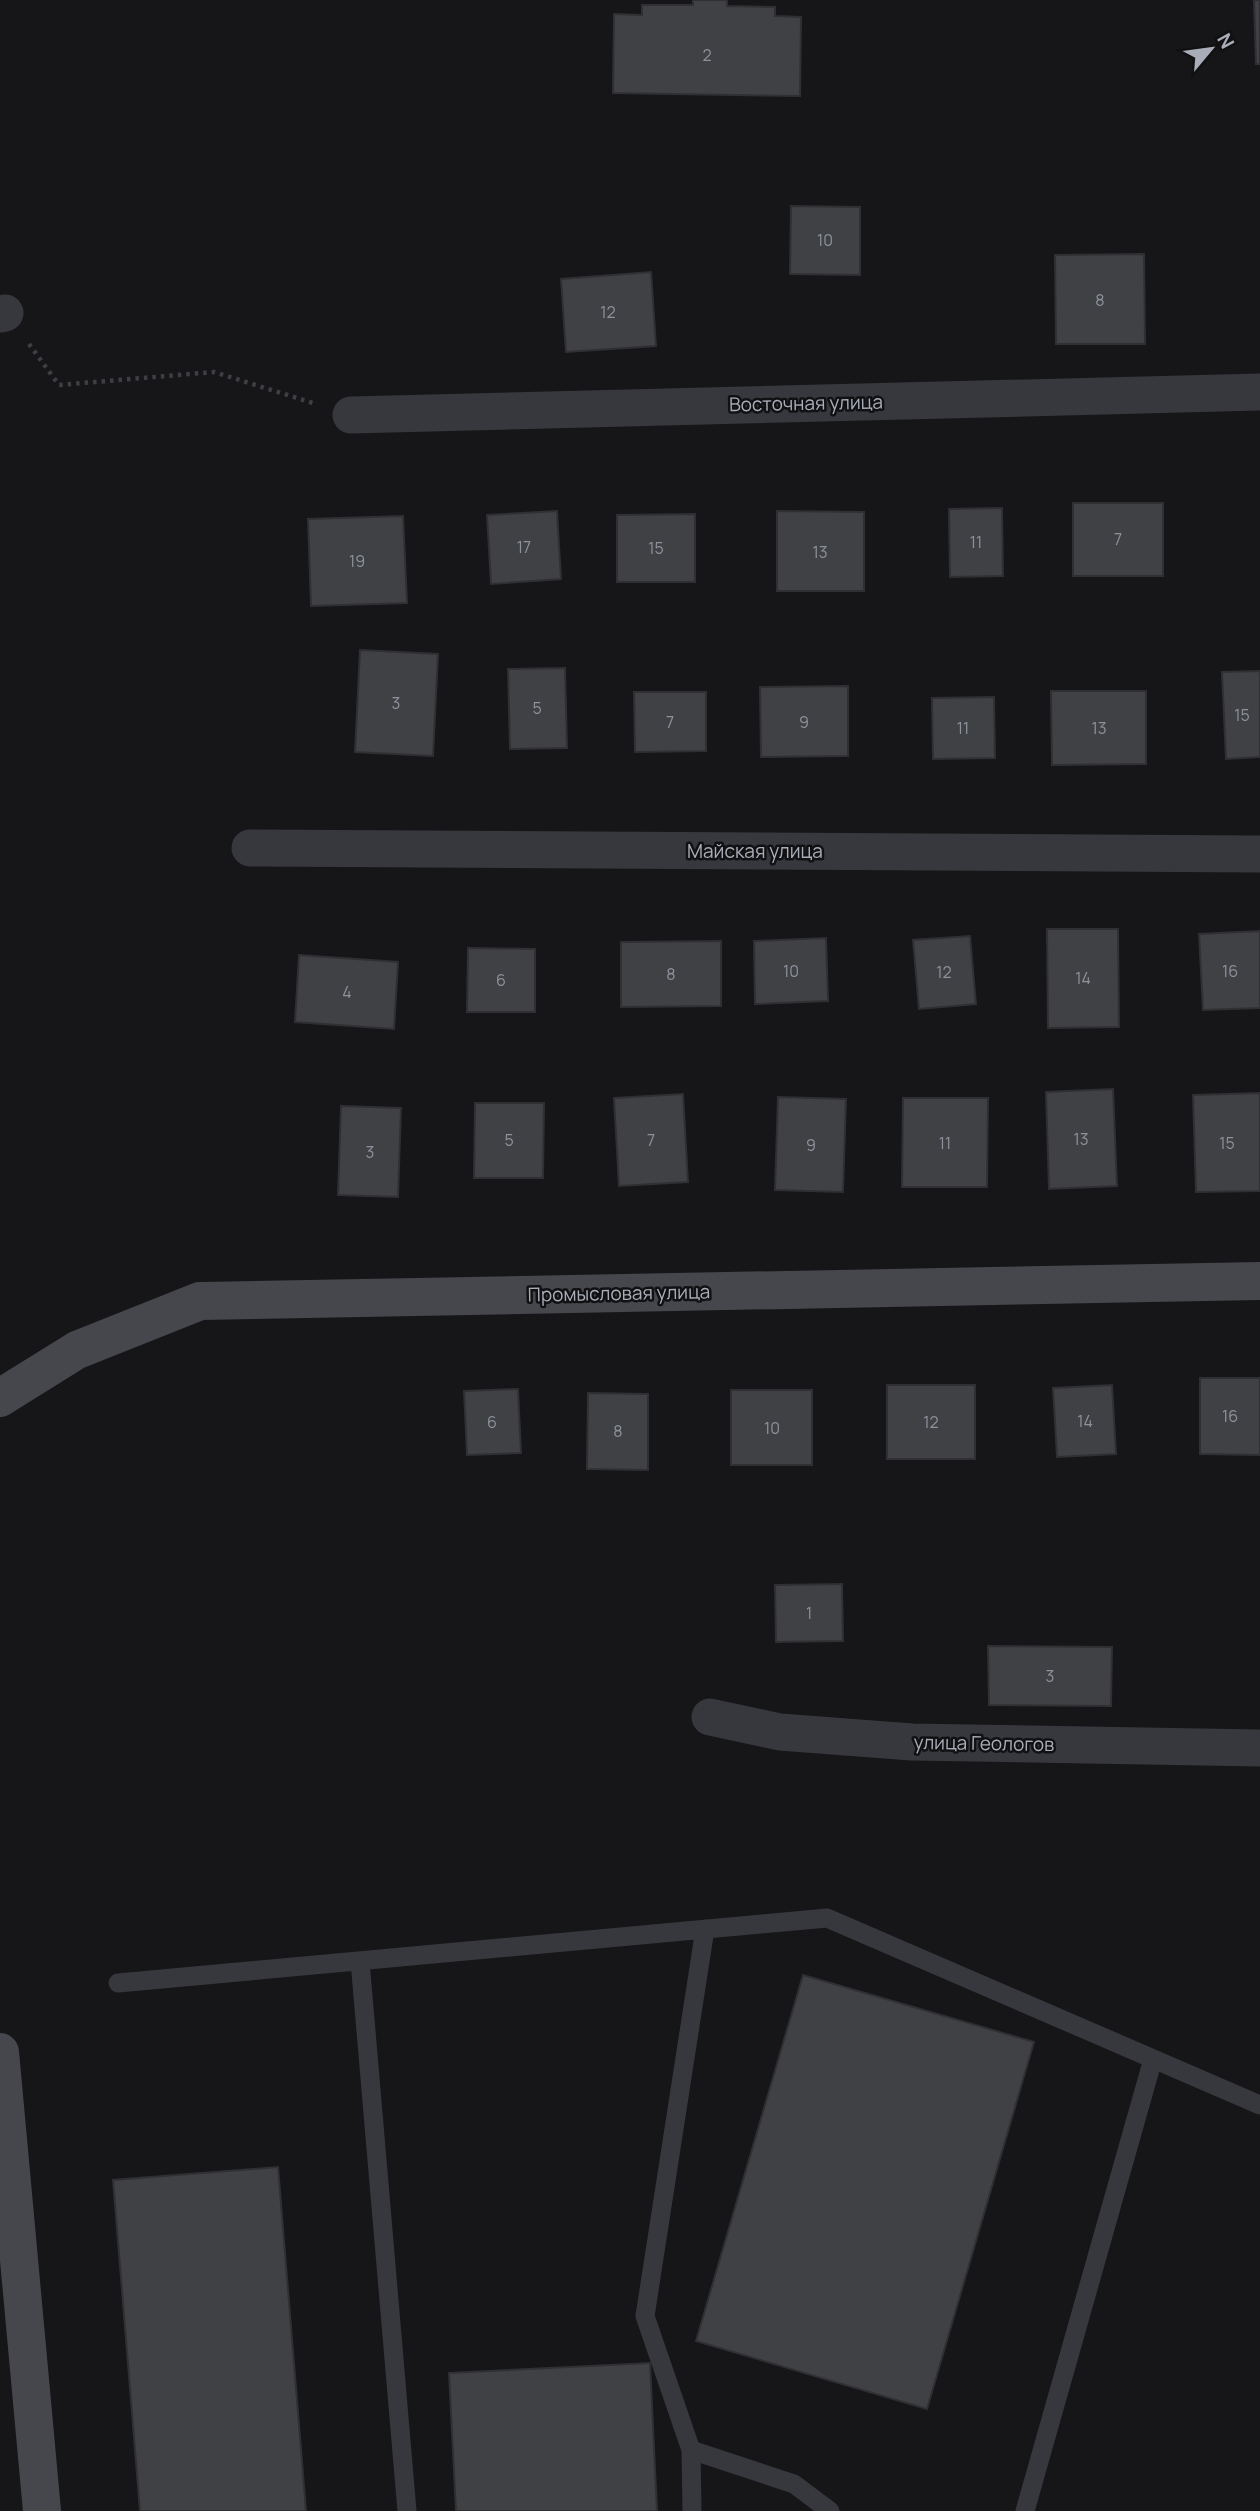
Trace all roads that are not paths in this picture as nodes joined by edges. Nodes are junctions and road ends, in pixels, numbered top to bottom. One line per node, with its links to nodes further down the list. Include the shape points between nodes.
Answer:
1 (1260, 392): 2 (street, Восточная улица)
2 (351, 415)
3 (250, 848): 4 (street, Майская улица)
4 (1260, 855)
5 (1260, 1281): 6 (street, Промысловая улица, via 200,1301 77,1350)
6 (0, 1398)
7 (710, 1717): 8 (street, улица Геологов, via 780,1732 912,1742)
8 (1260, 1748)
9 (705, 1929): 10 (lane); 13 (lane, via 827,1918); 15 (lane, via 645,2316)
10 (360, 1961): 11 (lane); 17 (lane)
11 (118, 1983)
12 (0, 2052): 16 (street)
13 (1153, 2059): 14 (lane); 20 (lane)
14 (1260, 2105)
15 (691, 2450): 18 (lane); 19 (lane, via 794,2484)
16 (42, 2511)
17 (407, 2511)
18 (692, 2511)
19 (830, 2511)
20 (1025, 2511)

